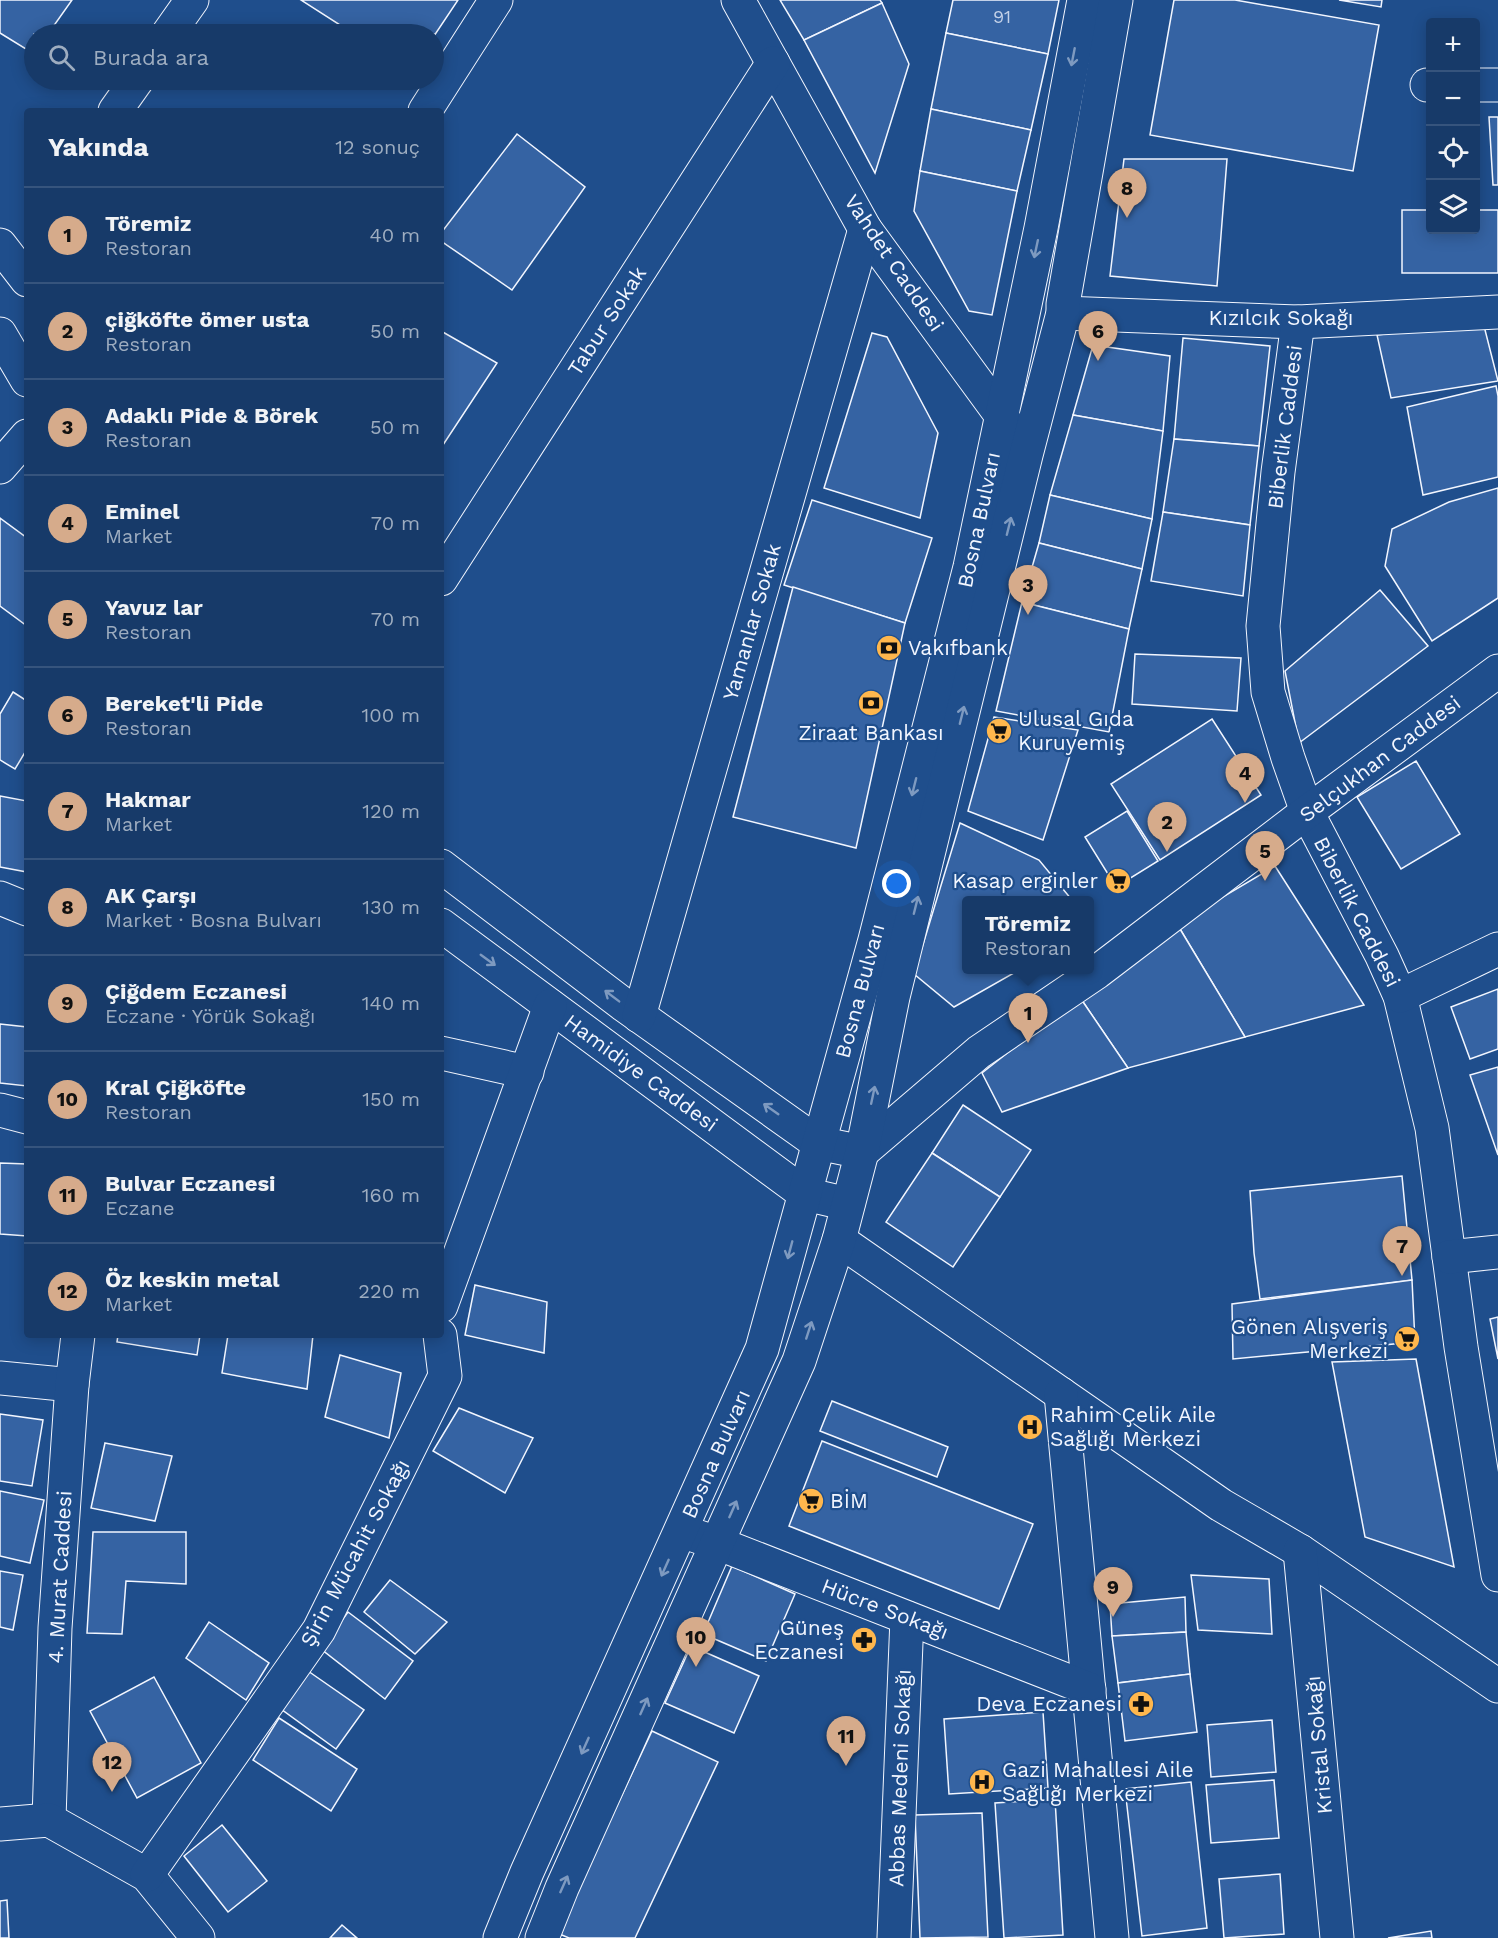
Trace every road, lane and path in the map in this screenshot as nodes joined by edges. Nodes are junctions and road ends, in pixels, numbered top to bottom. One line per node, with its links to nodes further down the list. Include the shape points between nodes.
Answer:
1 (192, 0): 6 (street)
2 (496, 0): 8 (street)
3 (738, 0): 7 (street, Vahdet Caddesi)
4 (1084, 0): 21 (street, Bosna Bulvarı, one-way to 21)
5 (1116, 0): 17 (street, Bosna Bulvarı)
6 (175, 24)
7 (773, 63): 15 (street, Vahdet Caddesi); 25 (street, Tabur Sokak)
8 (444, 81)
9 (1480, 85): 10 (street)
10 (1498, 85)
11 (130, 90): 13 (street)
12 (438, 90): 14 (street)
13 (117, 108)
14 (427, 108)
15 (865, 229): 21 (street, Vahdet Caddesi); 35 (street, Yamanlar Sokak)
16 (1498, 312): 18 (street, Kızılcık Sokağı)
17 (1063, 313): 18 (street, Kızılcık Sokağı); 23 (street, Bosna Bulvarı)
18 (1298, 322): 27 (street, Biberlik Caddesi, via 1263,626 1268,692)
19 (0, 334): 20 (street)
20 (24, 375)
21 (1001, 415): 23 (street, Vahdet Caddesi); 40 (street, Bosna Bulvarı, one-way to 40, via 970,567 875,940)
22 (24, 439): 24 (street)
23 (1026, 455): 41 (street, Bosna Bulvarı, one-way to 23, via 893,997)
24 (0, 467)
25 (444, 574)
26 (1498, 671): 27 (street, Selçukhan Caddesi)
27 (1307, 812): 33 (street, Biberlik Caddesi); 41 (street, Selçukhan Caddesi, via 1097,972 979,1052)
28 (444, 868): 35 (street, one-way to 28)
29 (0, 898): 30 (street)
30 (24, 908)
31 (444, 927): 34 (street, Hamidiye Caddesi, one-way to 34)
32 (1498, 949): 33 (street)
33 (1400, 996): 46 (street, Biberlik Caddesi, via 1432,1128)
34 (550, 1006): 37 (street); 42 (street, Hamidiye Caddesi)
35 (639, 1016): 40 (street, one-way to 35)
36 (444, 1054): 37 (street)
37 (526, 1072): 47 (street)
38 (0, 1110): 39 (street)
39 (24, 1117)
40 (818, 1143): 41 (street); 42 (street, Bosna Bulvarı)
41 (862, 1152): 43 (street, Bosna Bulvarı)
42 (805, 1194): 43 (street, Hamidiye Caddesi); 53 (street, Bosna Bulvarı, one-way to 53, via 762,1349)
43 (848, 1204): 44 (street, Bosna Bulvarı)
44 (839, 1240): 52 (street); 54 (street, Bosna Bulvarı, one-way to 44, via 799,1361)
45 (1498, 1252): 46 (street)
46 (1449, 1257): 56 (street, Biberlik Caddesi)
47 (444, 1298)
48 (78, 1338): 51 (street, 4. Murat Caddesi)
49 (440, 1338): 62 (street, Şirin Mücahit Sokağı, via 445,1376 319,1630)
50 (0, 1378): 51 (street)
51 (72, 1385): 60 (street, 4. Murat Caddesi, via 55,1628)
52 (1061, 1394): 55 (street, via 1221,1505); 59 (street)
53 (681, 1531): 54 (street, Hücre Sokağı); 64 (street, Bosna Bulvarı, one-way to 64)
54 (717, 1543): 57 (street, Hücre Sokağı); 65 (street, Bosna Bulvarı, one-way to 54)
55 (1300, 1551): 58 (street); 68 (street, Kristal Sokağı)
56 (1498, 1575)
57 (907, 1618): 59 (street, Hücre Sokağı); 66 (street, Abbas Medeni Sokağı)
58 (1498, 1686)
59 (1089, 1689): 67 (street)
60 (49, 1820): 61 (street); 62 (street)
61 (0, 1824)
62 (147, 1875): 63 (street)
63 (198, 1938)
64 (500, 1938)
65 (542, 1938)
66 (894, 1938)
67 (1112, 1938)
68 (1337, 1938)

